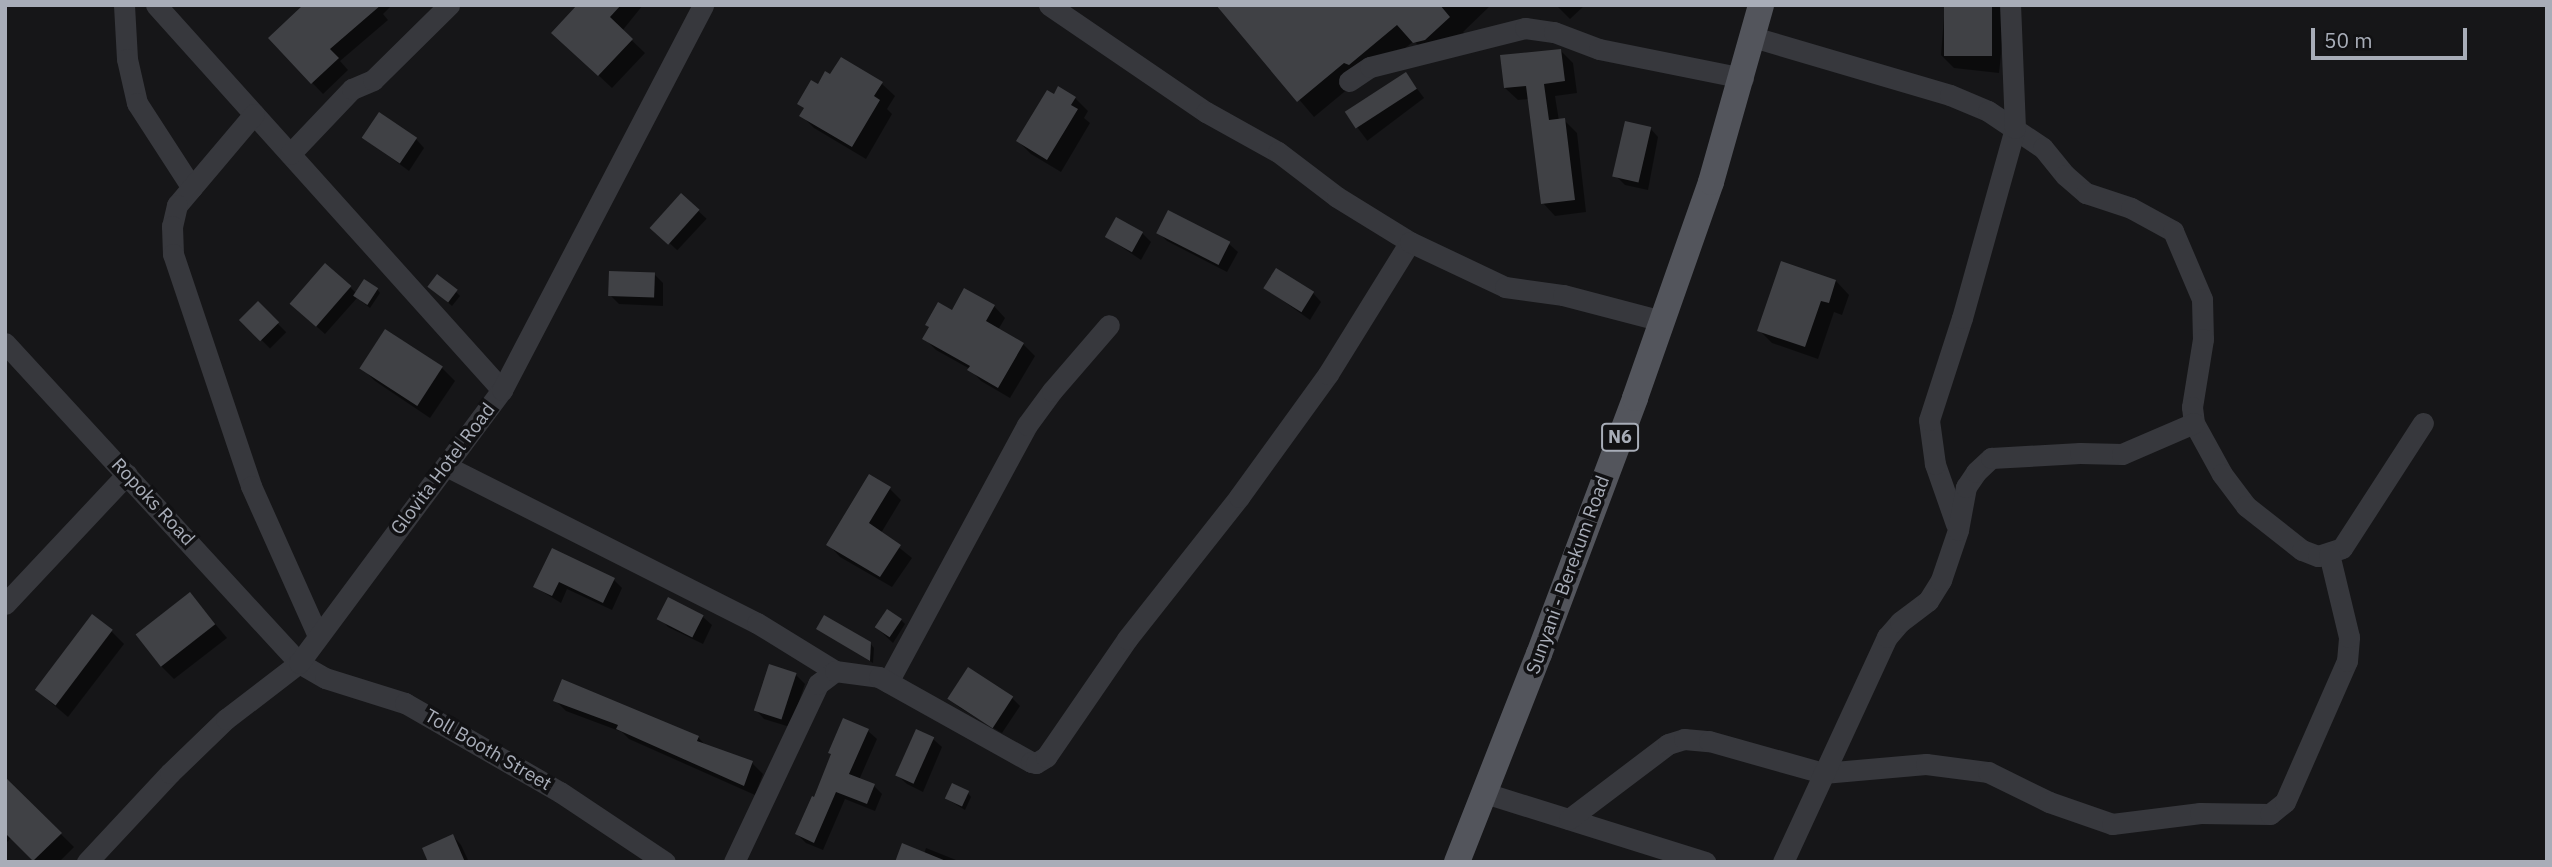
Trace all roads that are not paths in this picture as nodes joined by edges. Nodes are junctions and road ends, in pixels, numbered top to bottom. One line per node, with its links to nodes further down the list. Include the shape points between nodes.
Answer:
1 (124, 5): 14 (street, via 127,59 137,103)
2 (156, 5): 11 (street)
3 (449, 5): 13 (street, via 373,80 352,89)
4 (703, 5): 19 (street, Glovita Hotel Road)
5 (1049, 5): 15 (street)
6 (1761, 5): 8 (main road, Sunyani - Berekum Road / N6)
7 (2010, 5): 12 (street)
8 (1753, 37): 9 (main road, Sunyani - Berekum Road / N6); 12 (street, via 1950,95)
9 (1743, 78): 10 (street, via 1600,49 1554,32 1525,28 1370,67); 16 (main road, Sunyani - Berekum Road / N6)
10 (1349, 81)
11 (254, 114): 13 (street); 14 (street)
12 (2015, 128): 20 (street, via 2043,148 2086,193 2131,208 2173,231 2202,299 2203,339 2192,407); 24 (street, via 1929,420 1935,464)
13 (289, 153): 19 (street)
14 (192, 188): 27 (street, via 177,205 173,254 251,486)
15 (1410, 242): 16 (street, via 1505,287 1563,295); 30 (street, via 1328,374 1127,639 1046,757 1031,761)
16 (1662, 321): 32 (main road, Sunyani - Berekum Road / N6)
17 (1109, 325): 30 (street, via 1027,425)
18 (5, 343): 23 (street, Ropoks Road)
19 (502, 390): 22 (street, Glovita Hotel Road)
20 (2194, 423): 24 (street, via 2122,454 1991,458 1966,486); 25 (street, via 2221,474 2246,506 2302,550 2318,556)
21 (2423, 423): 25 (street, via 2342,548)
22 (446, 466): 27 (street, Glovita Hotel Road); 29 (street, via 757,623)
23 (127, 474): 26 (street); 28 (street, Ropoks Road)
24 (1958, 530): 31 (street, via 1941,580 1928,601 1887,637)
25 (2329, 554): 31 (street, via 2349,637 2347,661 2285,802 2270,814 2200,813 2112,824 2049,802 1988,772 1926,764)
26 (5, 604)
27 (318, 636): 28 (street, Glovita Hotel Road)
28 (299, 663): 34 (street, Glovita Hotel Road, via 226,719); 35 (street, Toll Booth Street, via 325,677 405,703 559,792)
29 (835, 671): 30 (street); 36 (street, via 818,684)
30 (888, 682)
31 (1823, 772): 33 (street, via 1709,741 1684,739 1668,744); 39 (street)
32 (1485, 793): 33 (street); 37 (main road, Sunyani - Berekum Road / N6)
33 (1569, 819): 38 (street)
34 (87, 862)
35 (664, 862)
36 (734, 862)
37 (1457, 862)
38 (1705, 862)
39 (1783, 862)

